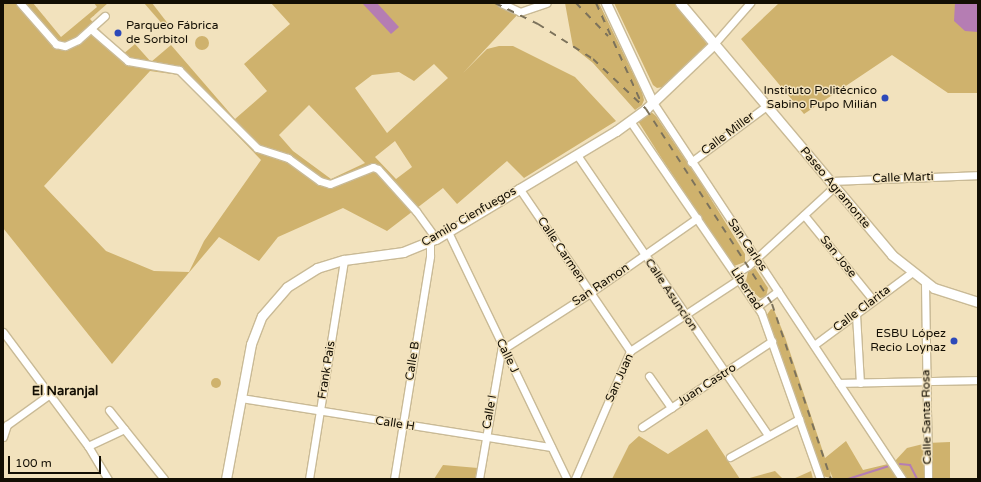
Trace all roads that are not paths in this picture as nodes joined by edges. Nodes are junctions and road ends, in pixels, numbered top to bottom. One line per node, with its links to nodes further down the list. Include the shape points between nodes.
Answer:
1 (20, 3): 8 (street, via 56,44 71,43)
2 (501, 3): 3 (street, via 520,12)
3 (546, 3)
4 (606, 3): 10 (street, San Carlos)
5 (680, 3): 9 (street, Paseo Agramonte)
6 (750, 3): 9 (street, Camilo Cienfuegos)
7 (105, 16): 8 (street)
8 (91, 29): 21 (street, via 128,61 179,70 257,148 288,158 320,181 330,184 373,167 378,169 416,211)
9 (714, 44): 10 (street, Camilo Cienfuegos); 11 (street, Paseo Agramonte)
10 (652, 101): 12 (street, Camilo Cienfuegos); 14 (street, San Carlos)
11 (765, 107): 14 (street, Calle Miller); 16 (street, Paseo Agramonte)
12 (630, 121): 13 (street, Camilo Cienfuegos); 19 (street, Libertad)
13 (577, 155): 17 (street, Camilo Cienfuegos); 22 (street, Calle Asuncion)
14 (691, 162): 23 (street, San Carlos)
15 (978, 175): 16 (street, Calle Marti)
16 (831, 184): 18 (street, San Juan); 25 (street, Paseo Agramonte, via 892,255)
17 (519, 188): 20 (street, Camilo Cienfuegos); 29 (street, Calle Carmen)
18 (804, 215): 23 (street, San Juan); 30 (street, San Jose)
19 (697, 218): 22 (street, San Ramon); 26 (street, Libertad)
20 (448, 232): 21 (street, Camilo Cienfuegos); 38 (street, Calle J)
21 (433, 241): 24 (street, Camilo Cienfuegos, via 403,252); 52 (street, Calle B)
22 (644, 255): 29 (street, San Ramon); 34 (street, Calle Asuncion)
23 (756, 258): 26 (street, San Juan); 28 (street, San Carlos)
24 (344, 260): 47 (street, Camilo Cienfuegos, via 317,268 298,278 272,301 262,316 251,344); 50 (street, Frank Pais)
25 (911, 273): 27 (street, Paseo Agramonte); 30 (street, Calle Clarita)
26 (737, 276): 32 (street, Libertad); 34 (street, San Juan)
27 (925, 283): 31 (street, Paseo Agramonte); 42 (street, Calle Santa Rosa)
28 (778, 291): 32 (street); 37 (street, San Carlos)
29 (590, 293): 38 (street, San Ramon); 39 (street, Calle Carmen)
30 (873, 300): 33 (street, Calle Clarita)
31 (978, 302)
32 (758, 306): 36 (street, Libertad)
33 (856, 314): 37 (street, Calle Clarita); 44 (street)
34 (684, 315): 39 (street, San Juan); 40 (street, Calle Asuncion)
35 (3, 332): 46 (street)
36 (772, 341): 40 (street, Juan Castro); 51 (street, Libertad)
37 (814, 345): 45 (street, San Carlos)
38 (502, 347): 57 (street, Calle I); 59 (street, Calle J)
39 (630, 350): 69 (street, San Juan)
40 (725, 374): 48 (street, Juan Castro); 55 (street, Calle Asuncion)
41 (649, 376): 48 (street)
42 (927, 380): 43 (street); 44 (street); 71 (street, Calle Santa Rosa)
43 (978, 380)
44 (860, 382): 45 (street)
45 (839, 383): 70 (street, San Carlos)
46 (50, 394): 56 (street, via 7,425); 58 (street)
47 (240, 398): 50 (street, Calle H); 64 (street, Camilo Cienfuegos)
48 (671, 408): 53 (street, Juan Castro)
49 (110, 410): 54 (street)
50 (320, 412): 52 (street, Calle H); 65 (street, Frank Pais)
51 (799, 419): 55 (street); 61 (street, Libertad)
52 (403, 425): 57 (street, Calle H); 66 (street, Calle B)
53 (642, 427)
54 (124, 429): 58 (street); 63 (street)
55 (768, 434): 60 (street)
56 (3, 437)
57 (486, 438): 59 (street, Calle H); 67 (street, Calle I)
58 (88, 446): 62 (street)
59 (551, 447): 68 (street, Calle J)
60 (730, 457)
61 (819, 478)
62 (108, 479)
63 (164, 479)
64 (226, 479)
65 (309, 479)
66 (394, 479)
67 (480, 479)
68 (567, 479)
69 (575, 479)
70 (902, 479)
71 (928, 479)

